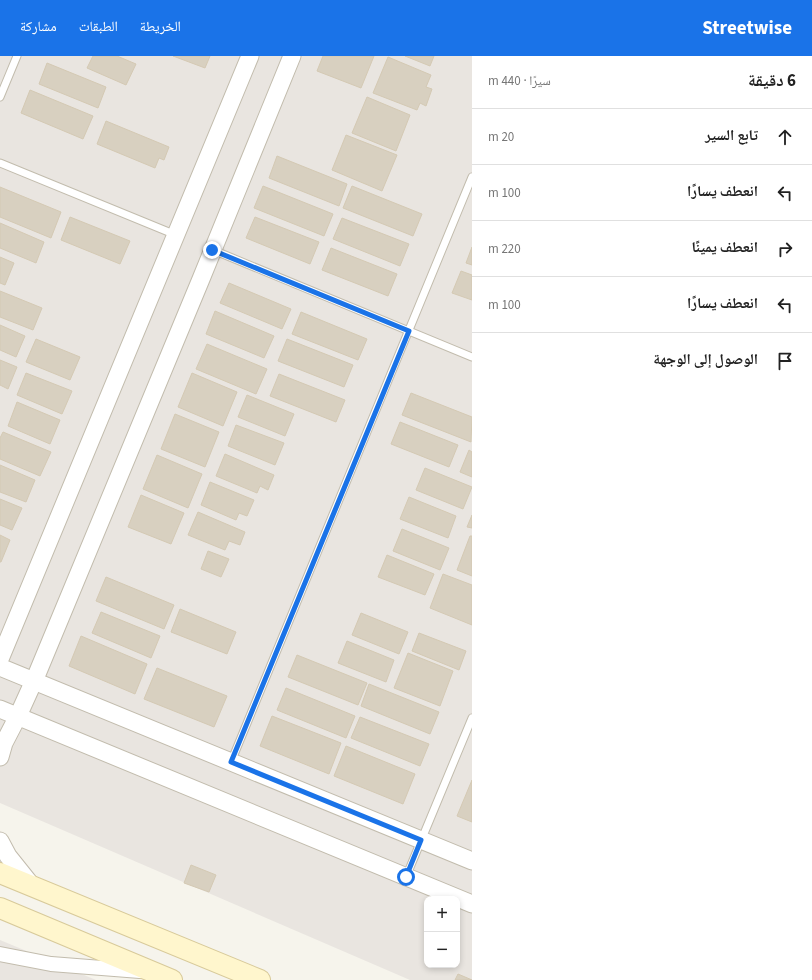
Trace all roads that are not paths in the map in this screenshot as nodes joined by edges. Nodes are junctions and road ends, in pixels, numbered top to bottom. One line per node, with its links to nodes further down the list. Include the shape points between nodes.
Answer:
1 (17, 56): 4 (lane)
2 (250, 56): 7 (street)
3 (292, 56): 8 (street)
4 (0, 97)
5 (0, 163): 7 (lane)
6 (472, 177): 9 (lane)
7 (176, 235): 11 (street)
8 (212, 250): 9 (lane); 13 (street)
9 (409, 331): 10 (lane); 18 (lane)
10 (472, 357)
11 (0, 659)
12 (0, 667): 13 (street)
13 (34, 681): 15 (street); 18 (street)
14 (0, 709): 15 (street)
15 (18, 716): 17 (street); 23 (street)
16 (472, 718): 19 (lane)
17 (0, 757)
18 (231, 762): 19 (street)
19 (421, 840): 21 (street); 23 (lane)
20 (0, 841): 24 (street, via 8,856)
21 (472, 861)
22 (0, 873): 24 (main road)
23 (406, 877): 25 (street)
24 (32, 886): 29 (main road)
25 (472, 904)
26 (0, 908): 28 (main road)
27 (0, 954): 28 (street, via 51,964)
28 (164, 976)
29 (260, 980)

